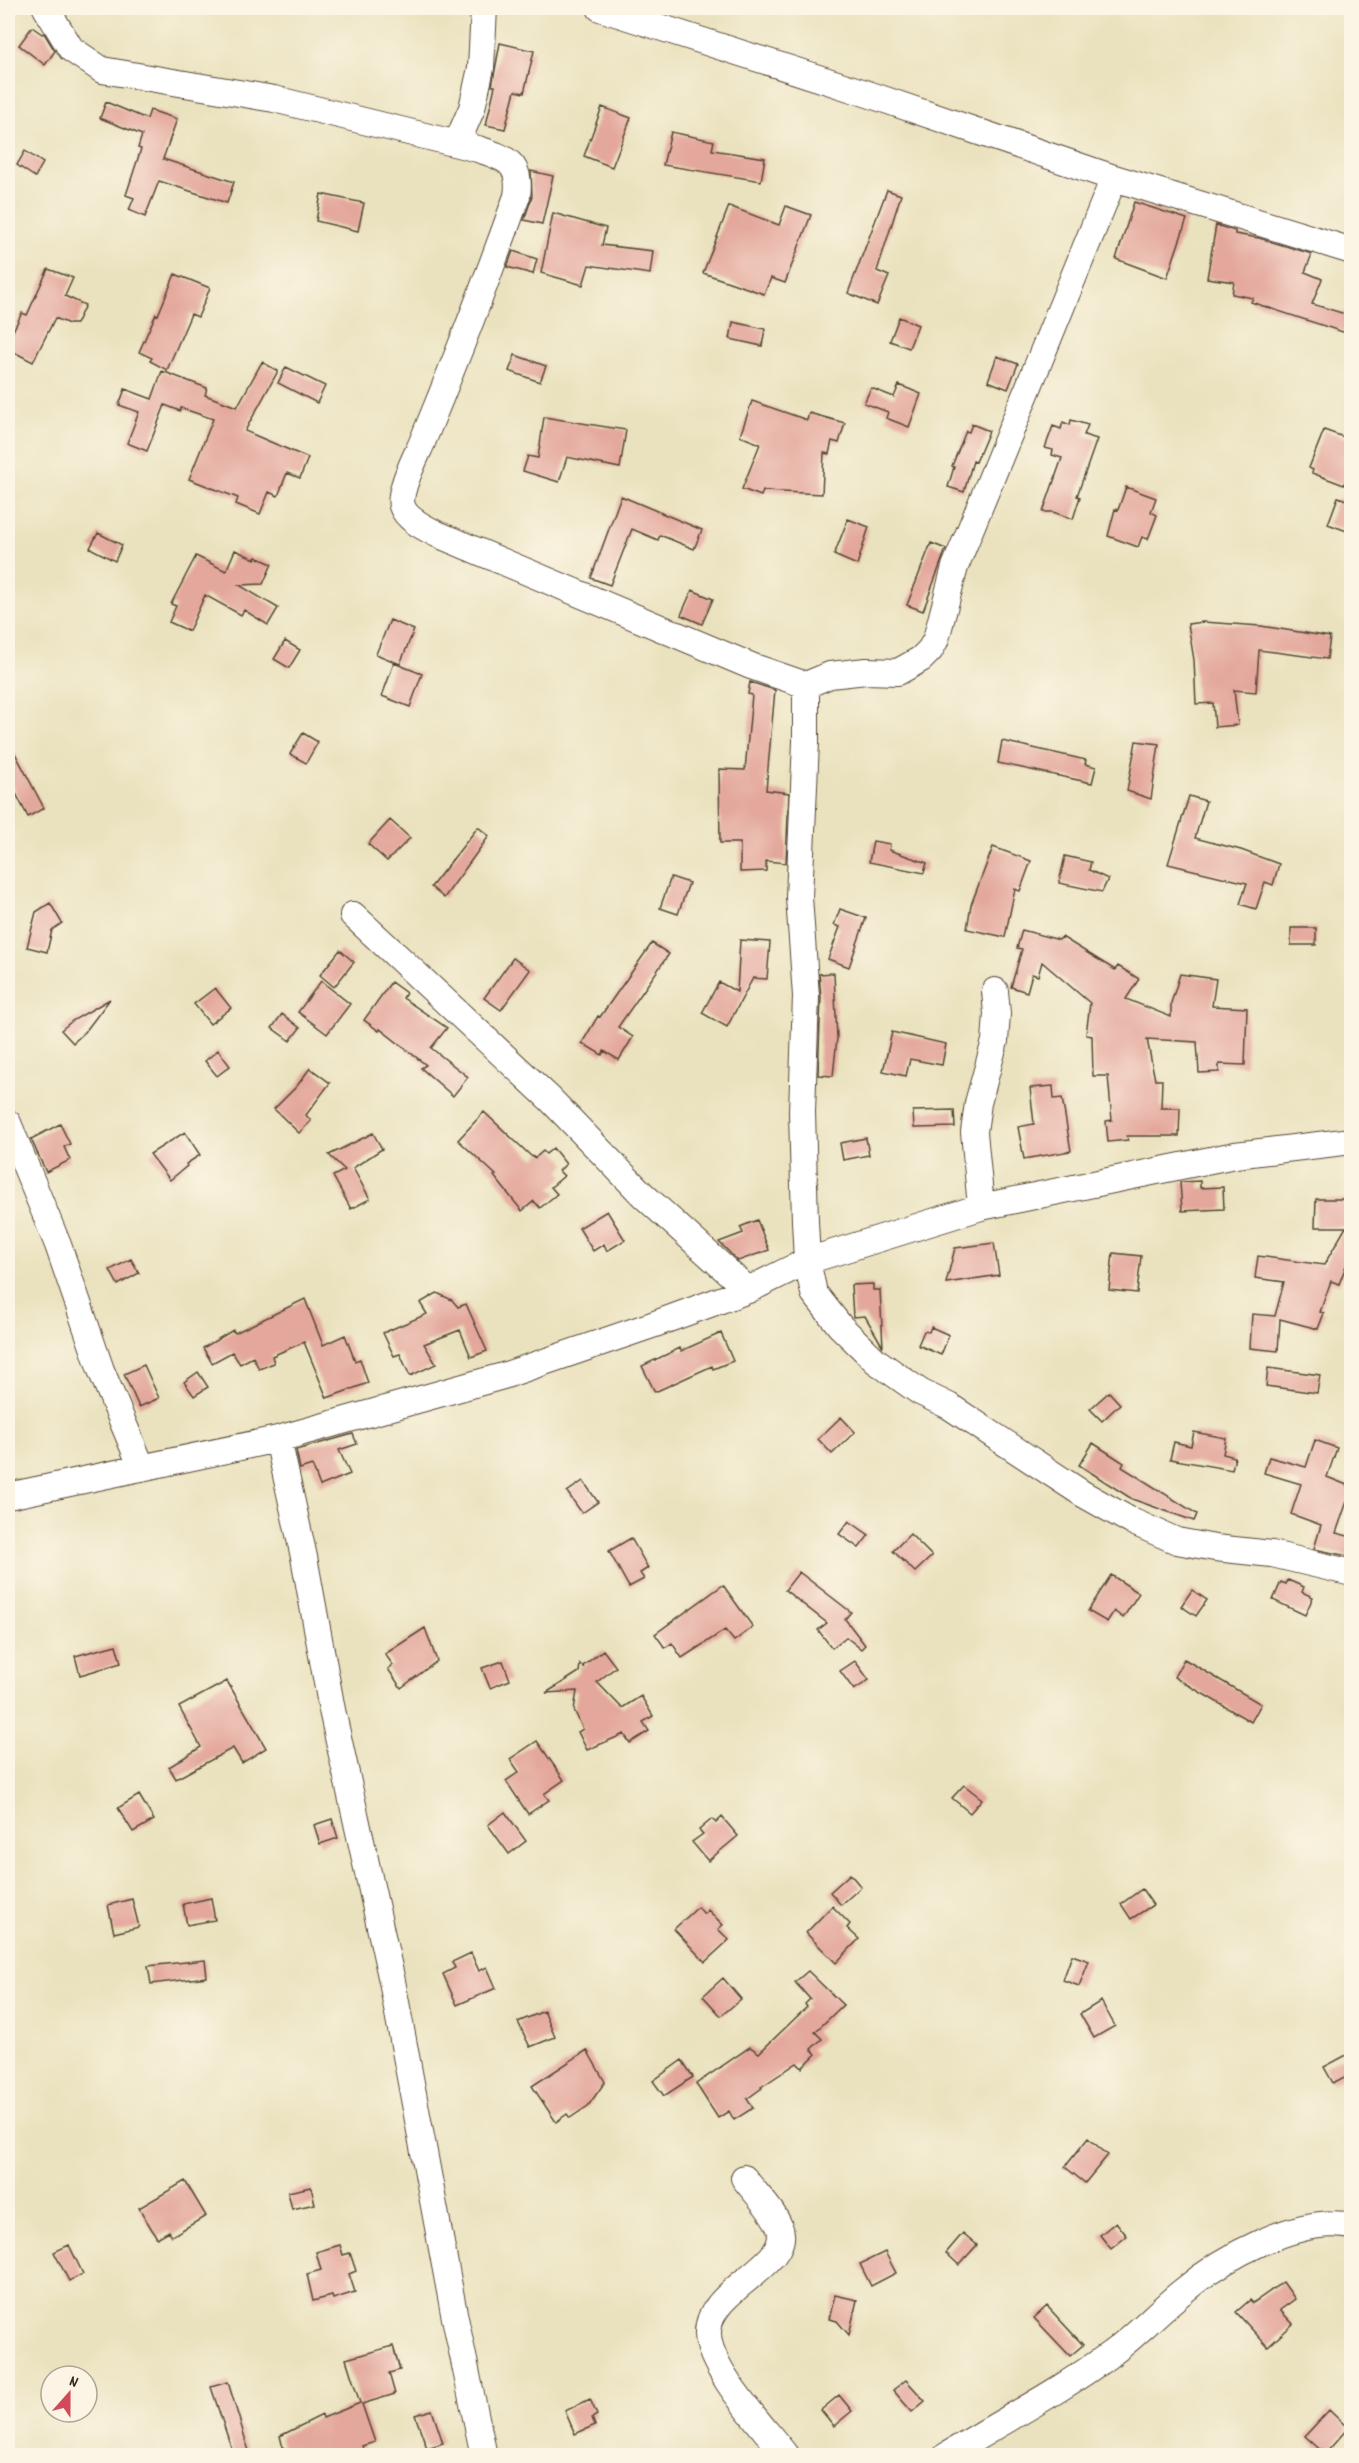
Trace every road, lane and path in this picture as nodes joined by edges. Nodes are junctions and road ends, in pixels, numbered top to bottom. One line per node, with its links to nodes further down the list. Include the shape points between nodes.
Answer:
1 (46, 8): 4 (street, via 71,49 102,70 274,99)
2 (484, 8): 4 (street, via 481,68 472,108)
3 (600, 8): 5 (street)
4 (457, 143): 7 (street, via 509,162 519,185 475,310 407,480 401,500 405,512 437,534 751,666)
5 (1114, 178): 6 (street); 7 (street, via 959,556 930,650 898,672 867,670 830,675)
6 (1352, 251)
7 (806, 685): 13 (street, via 799,897 806,996 802,1112)
8 (353, 915): 14 (street, via 550,1099 643,1195)
9 (995, 992): 12 (street, via 995,1041 974,1132)
10 (8, 1123): 16 (street)
11 (1352, 1141): 12 (street, via 1235,1155)
12 (981, 1207): 13 (street)
13 (807, 1261): 14 (street); 18 (street, via 814,1293 822,1306 876,1361 1083,1494 1176,1541 1272,1554)
14 (748, 1290): 15 (street, via 502,1376)
15 (278, 1439): 16 (street); 21 (street, via 332,1710 383,1936)
16 (142, 1468): 17 (street)
17 (8, 1496)
18 (1352, 1573)
19 (744, 2178): 22 (street, via 776,2220 781,2244 768,2261 717,2305 708,2322 708,2334 727,2381)
20 (1352, 2226): 23 (street, via 1316,2224 1258,2245 1224,2264 1184,2290 1103,2360)
21 (484, 2456)
22 (786, 2456)
23 (946, 2456)

